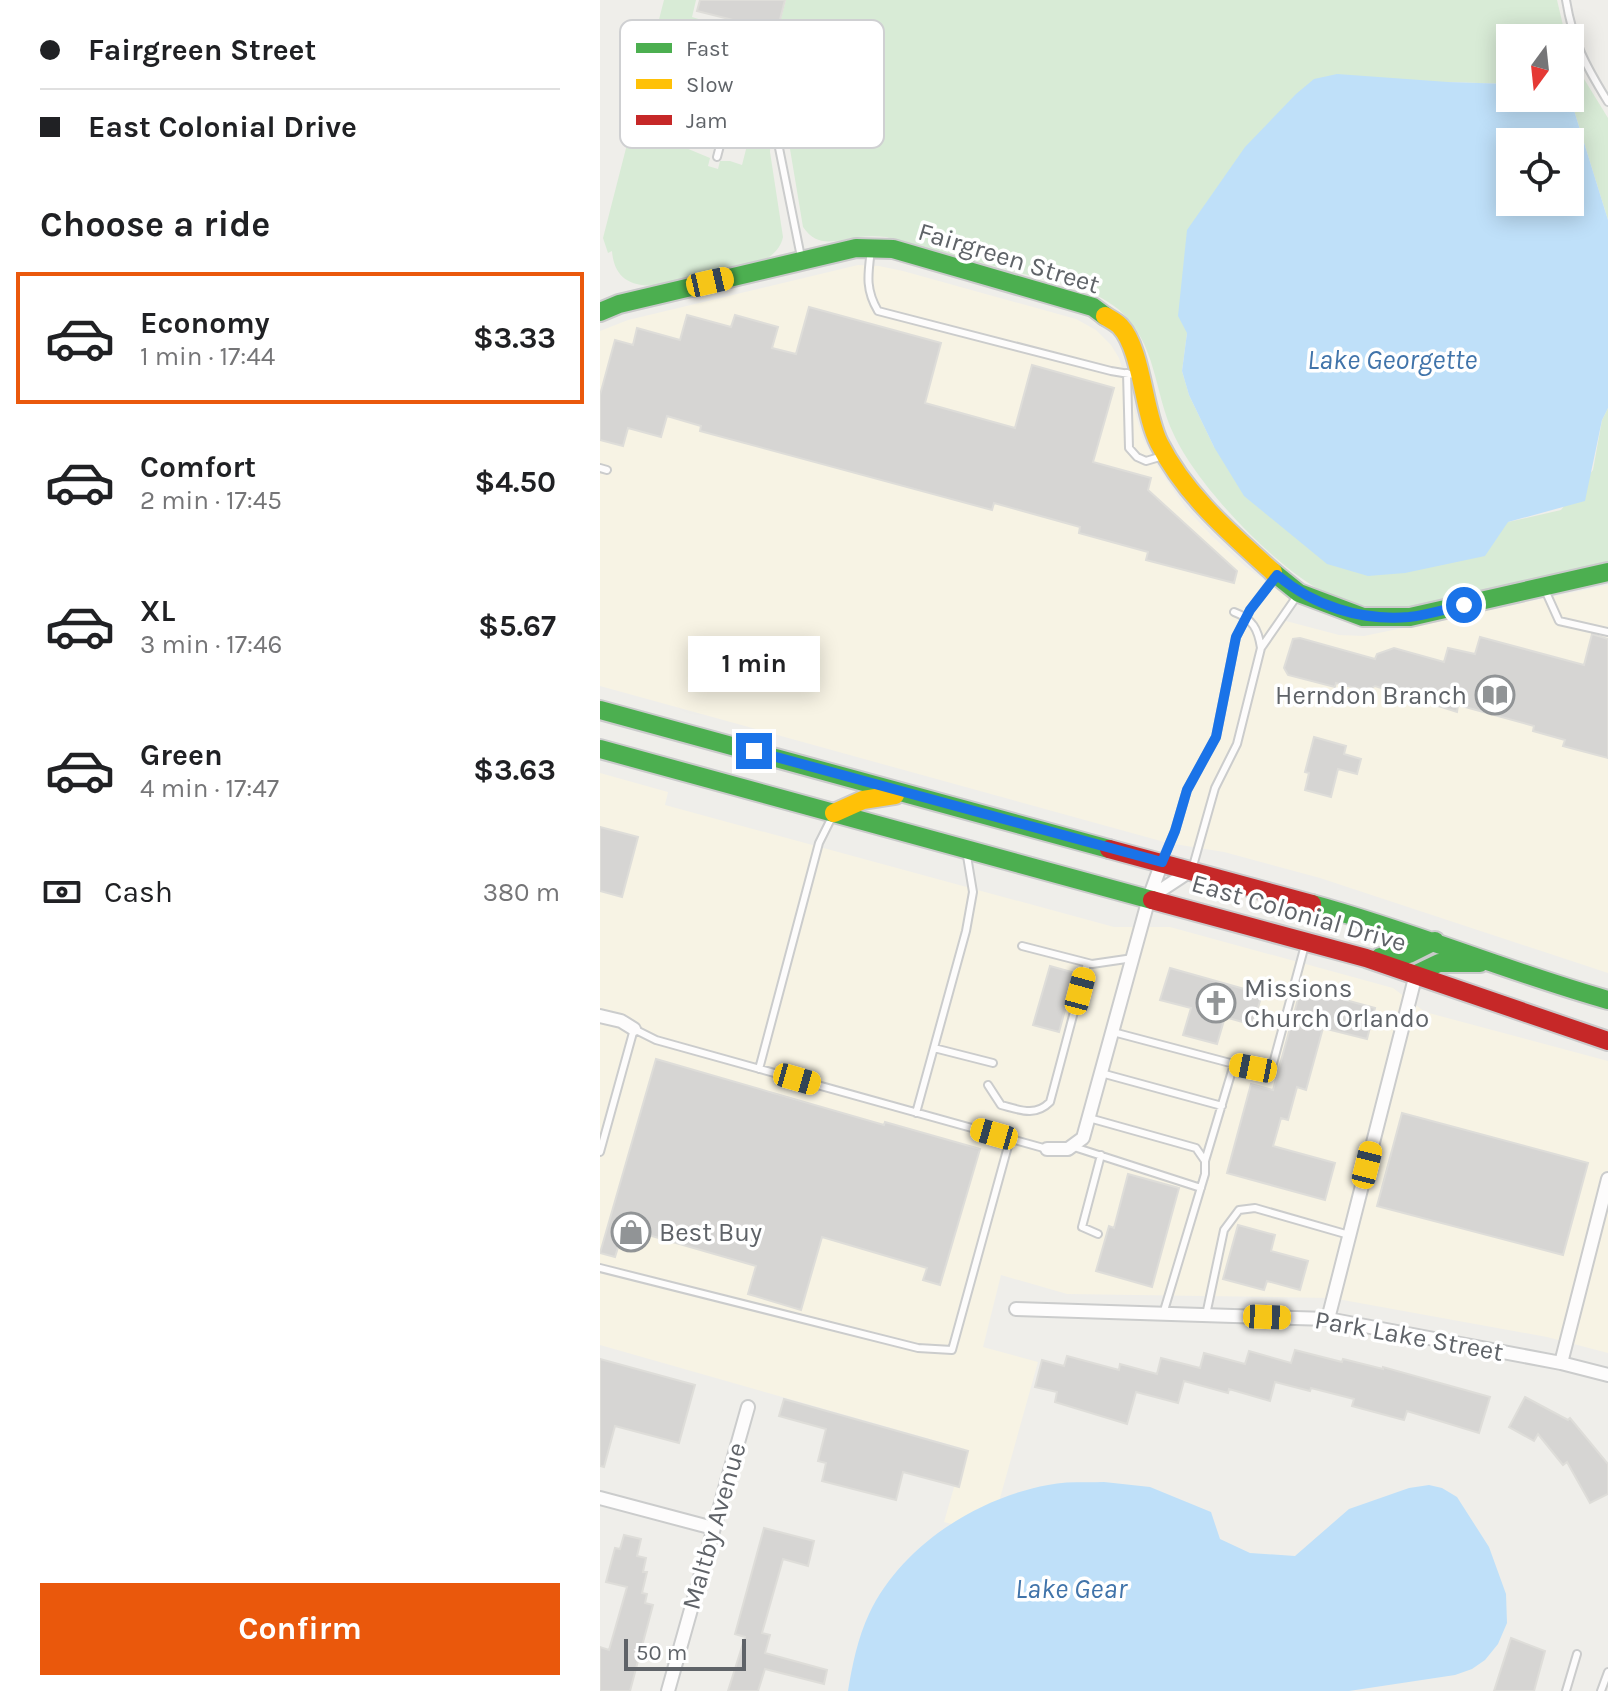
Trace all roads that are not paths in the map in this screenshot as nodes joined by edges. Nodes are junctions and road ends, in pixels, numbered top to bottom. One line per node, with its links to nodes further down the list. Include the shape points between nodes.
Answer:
1 (1566, 0): 2 (lane, via 1584,62)
2 (1608, 102)
3 (719, 148): 5 (lane)
4 (779, 148): 7 (lane)
5 (717, 157)
6 (871, 248): 7 (main road, Fairgreen Street); 9 (main road, Fairgreen Street, via 893,249 1093,307 1121,327 1135,354); 9 (lane, via 867,281 878,311)
7 (802, 260): 8 (main road, Fairgreen Street)
8 (600, 312)
9 (1133, 374): 10 (main road, Fairgreen Street); 10 (lane, via 1129,448 1146,461)
10 (1166, 455): 12 (main road, Fairgreen Street, via 1188,490)
11 (1608, 572): 13 (main road, Fairgreen Street)
12 (1277, 575): 14 (main road, Fairgreen Street); 16 (lane)
13 (1544, 586): 14 (main road, Fairgreen Street, via 1410,617 1363,617); 17 (lane, via 1559,621)
14 (1299, 593): 18 (lane)
15 (1234, 612): 16 (lane)
16 (1247, 617): 18 (lane, via 1258,630); 24 (lane, via 1236,637 1216,737 1187,790)
17 (1608, 632)
18 (1261, 648): 25 (lane, via 1237,744 1215,788)
19 (600, 710): 21 (main road, East Colonial Drive)
20 (600, 749): 22 (main road, East Colonial Drive)
21 (908, 793): 22 (main road, via 864,798); 24 (main road, East Colonial Drive)
22 (834, 813): 23 (main road, East Colonial Drive); 43 (lane, via 819,843)
23 (965, 848): 26 (main road, East Colonial Drive); 40 (lane, via 973,892)
24 (1162, 862): 25 (main road, East Colonial Drive); 26 (street)
25 (1191, 870): 26 (street); 28 (main road, East Colonial Drive)
26 (1149, 898): 27 (main road, East Colonial Drive); 30 (street)
27 (1306, 941): 31 (main road, East Colonial Drive); 42 (lane, via 1271,1071)
28 (1435, 941): 31 (main road, via 1408,955); 33 (main road, East Colonial Drive)
29 (1022, 946): 32 (lane)
30 (1133, 958): 32 (lane); 38 (street)
31 (1366, 958): 34 (main road, East Colonial Drive)
32 (1087, 963): 45 (lane, via 1050,1102 1029,1112 1001,1105)
33 (1497, 964): 34 (main road, via 1439,963); 35 (main road, East Colonial Drive)
34 (1416, 974): 39 (main road, East Colonial Drive); 58 (street)
35 (1608, 1000)
36 (600, 1016): 37 (street)
37 (634, 1029): 43 (lane); 52 (lane)
38 (1113, 1032): 42 (lane); 44 (street)
39 (1608, 1041)
40 (934, 1048): 41 (lane); 47 (lane)
41 (993, 1063)
42 (1234, 1064): 46 (lane)
43 (759, 1069): 47 (lane)
44 (1101, 1073): 46 (lane); 48 (street)
45 (988, 1085)
46 (1222, 1106): 54 (lane)
47 (916, 1113): 49 (lane)
48 (1089, 1118): 50 (street); 54 (lane, via 1196,1148)
49 (1010, 1139): 51 (lane); 59 (lane, via 952,1350 918,1348)
50 (1074, 1147): 51 (street); 53 (lane)
51 (1047, 1149)
52 (600, 1152)
53 (1101, 1155): 56 (lane); 57 (lane, via 1082,1227)
54 (1205, 1161): 56 (lane)
55 (1608, 1179): 64 (street)
56 (1201, 1188): 61 (lane)
57 (1098, 1234)
58 (1349, 1235): 62 (lane, via 1255,1208 1239,1210 1224,1230); 63 (street)
59 (600, 1268)
60 (1016, 1309): 61 (street, Park Lake Street)
61 (1163, 1314): 62 (street, Park Lake Street)
62 (1206, 1315): 63 (street, Park Lake Street)
63 (1328, 1319): 64 (street, Park Lake Street)
64 (1561, 1363): 65 (street, Park Lake Street)
65 (1608, 1375)
66 (748, 1407): 68 (street, Maltby Avenue)
67 (600, 1498): 68 (street)
68 (713, 1528): 71 (street, Maltby Avenue)
69 (1577, 1654): 72 (lane)
70 (1608, 1672): 73 (lane)
71 (668, 1691)
72 (1566, 1691)
73 (1601, 1691)

